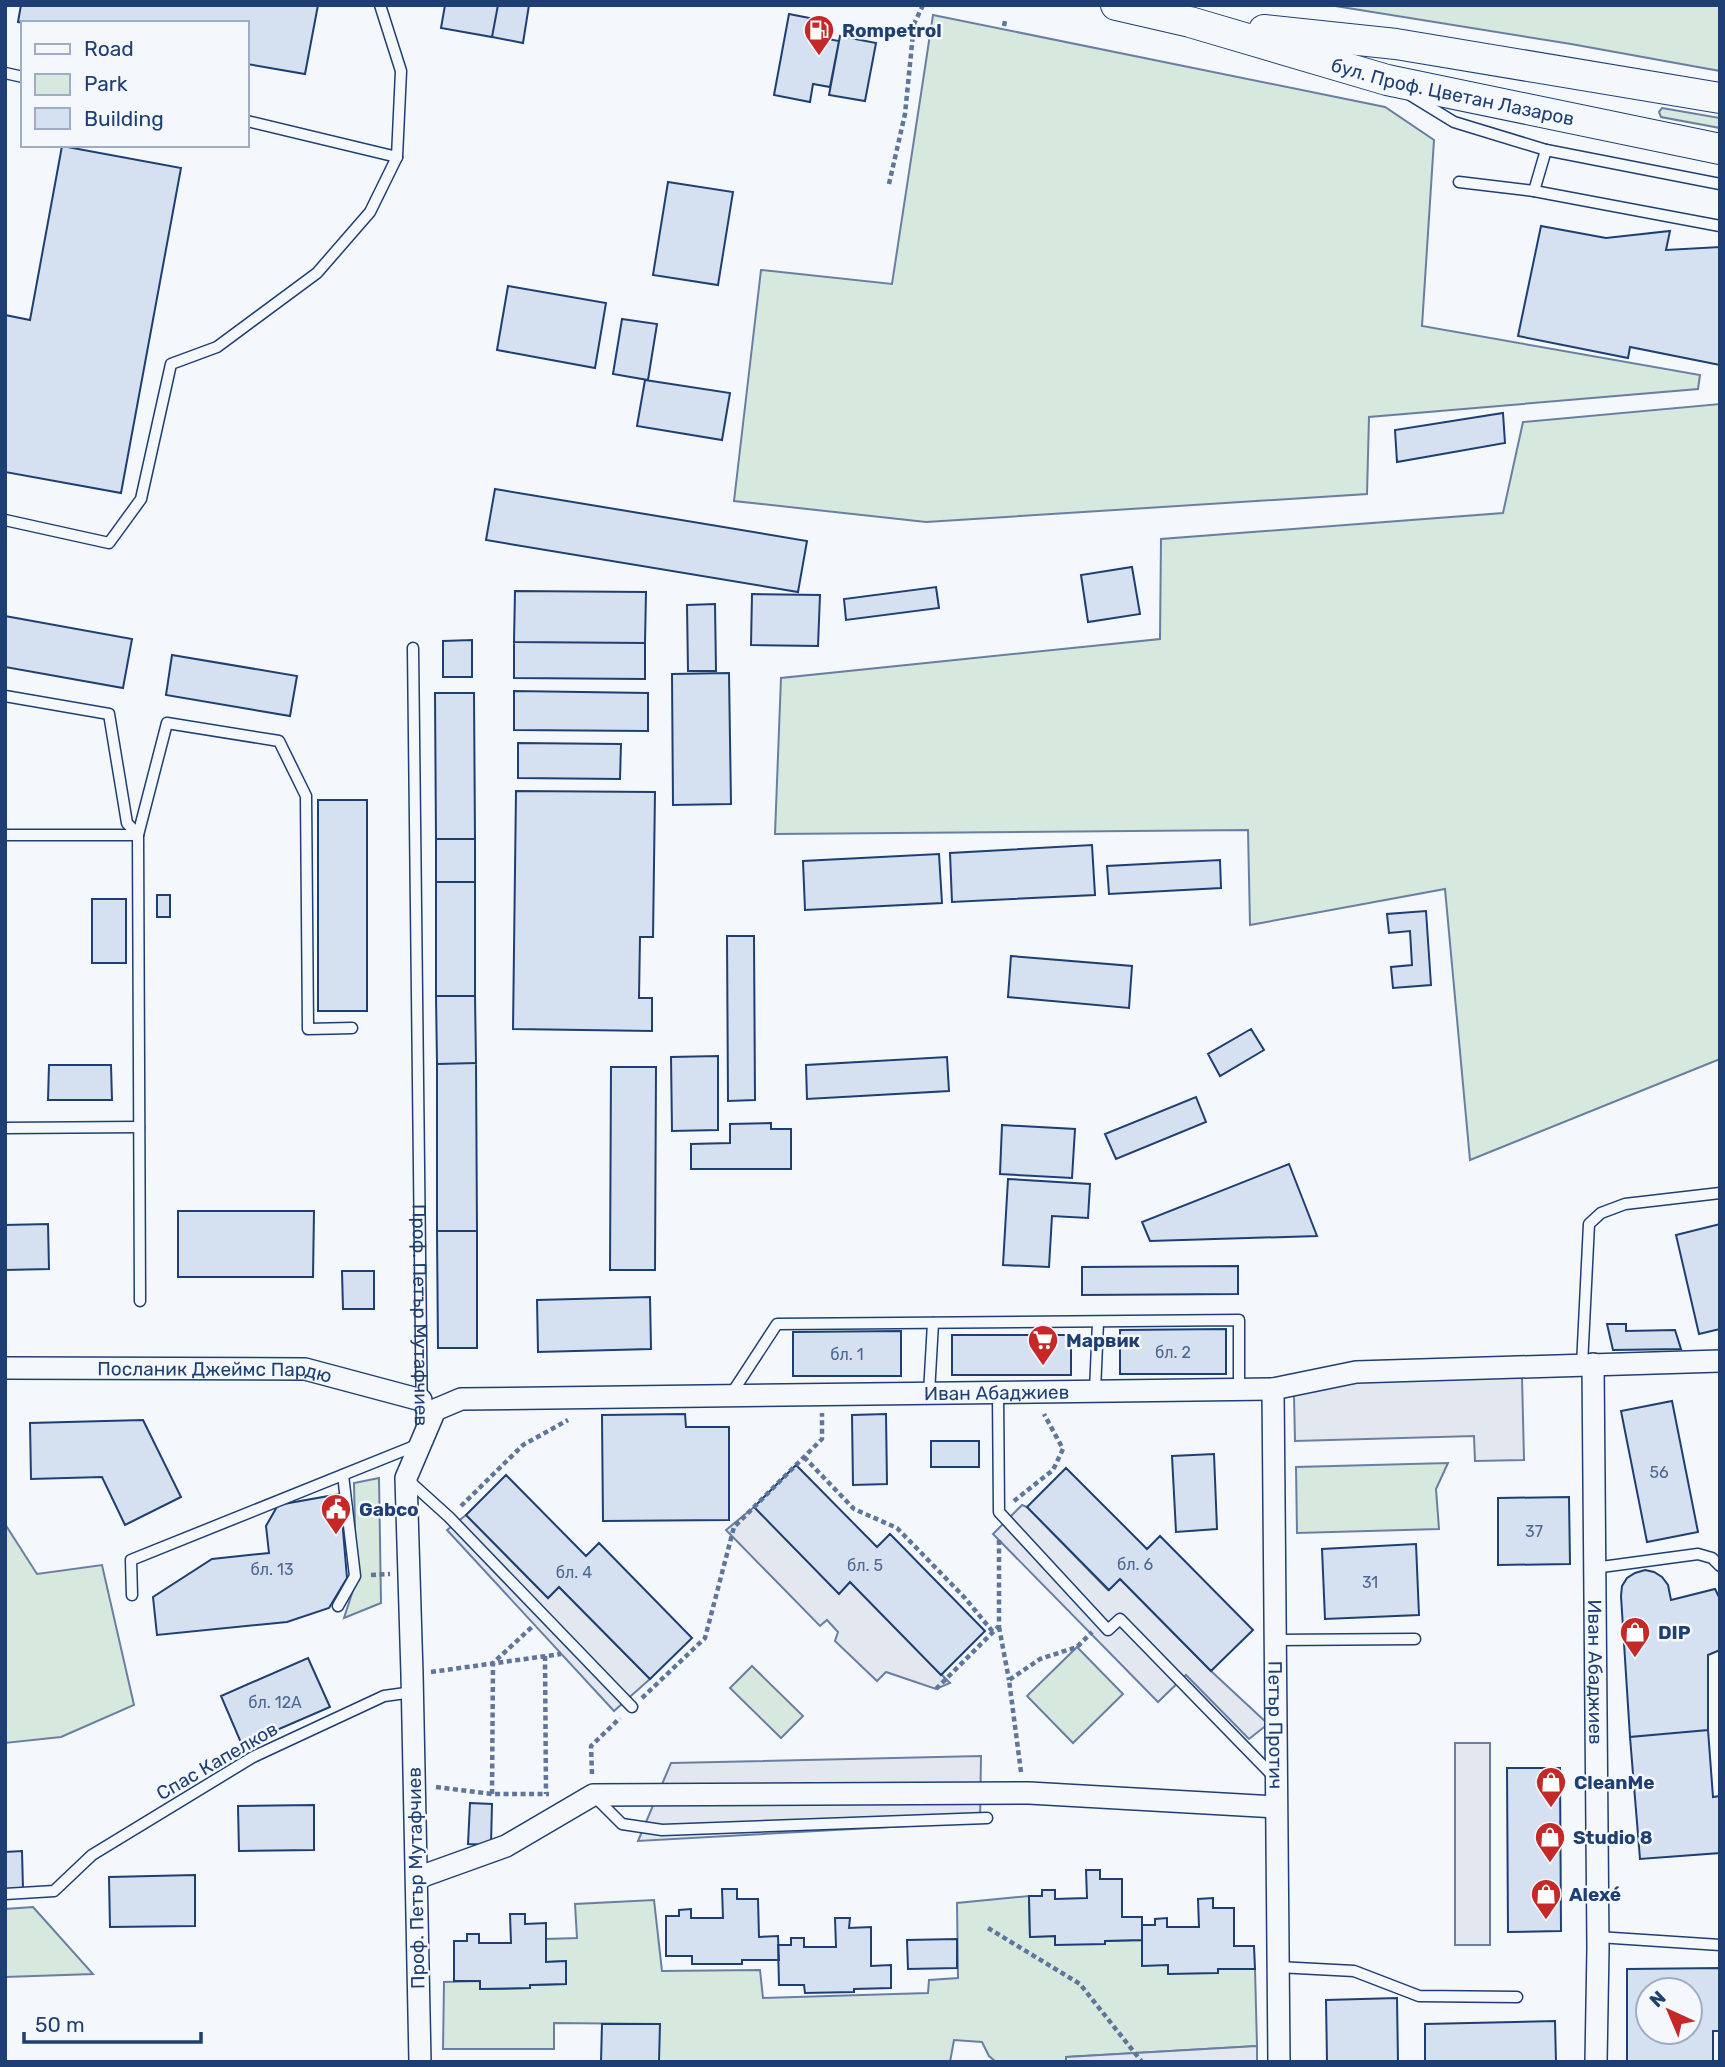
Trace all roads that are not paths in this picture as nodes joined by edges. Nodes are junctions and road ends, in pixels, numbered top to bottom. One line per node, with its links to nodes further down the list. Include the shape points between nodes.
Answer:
1 (380, 5): 9 (lane, via 401,71)
2 (1116, 5): 3 (main road, бул. Проф. Цветан Лазаров)
3 (1190, 22): 4 (main road, бул. Проф. Цветан Лазаров); 5 (main road, бул. Проф. Цветан Лазаров, via 1396,44)
4 (1387, 80): 7 (main road, бул. Проф. Цветан Лазаров); 8 (lane, via 1454,122)
5 (1720, 98)
6 (248, 121): 9 (lane)
7 (1720, 149)
8 (1546, 150): 11 (lane); 12 (lane)
9 (397, 157): 14 (lane, via 370,212 317,273 217,347 171,364 141,499 109,543)
10 (1459, 182): 12 (lane)
11 (1720, 184)
12 (1534, 191): 13 (lane)
13 (1720, 226)
14 (5, 520)
15 (413, 648): 35 (lane, Проф. Петър Мутафчиев)
16 (5, 696): 18 (lane, via 109,714 127,823)
17 (5, 835): 18 (lane)
18 (138, 835): 19 (lane, via 167,723 279,741 306,796 309,1029); 20 (lane)
19 (352, 1028)
20 (139, 1127): 21 (lane); 23 (lane)
21 (5, 1128)
22 (1720, 1193): 27 (lane, via 1625,1203 1589,1224)
23 (140, 1301)
24 (1098, 1322): 25 (lane); 29 (lane, via 1239,1320); 31 (lane)
25 (933, 1323): 33 (lane); 34 (lane, via 777,1324)
26 (1720, 1360): 27 (street, Иван Абаджиев)
27 (1588, 1365): 30 (street, Иван Абаджиев, via 1356,1372); 40 (street, Иван Абаджиев)
28 (5, 1368): 35 (street, Посланик Джеймс Пардю, via 305,1369)
29 (1239, 1389): 30 (street, Иван Абаджиев); 31 (street, Иван Абаджиев)
30 (1273, 1389): 44 (street, Петър Протич)
31 (1095, 1391): 32 (street, Иван Абаджиев)
32 (998, 1392): 33 (street, Иван Абаджиев); 47 (lane, via 999,1512 1108,1630 1119,1619)
33 (929, 1393): 34 (street, Иван Абаджиев)
34 (730, 1396): 36 (street, Иван Абаджиев, via 461,1399 435,1410)
35 (421, 1400): 36 (lane, Проф. Петър Мутафчиев)
36 (422, 1443): 37 (lane); 38 (street, Проф. Петър Мутафчиев)
37 (343, 1475): 41 (lane, via 131,1560); 42 (lane, via 355,1576)
38 (406, 1478): 45 (street, Проф. Петър Мутафчиев); 46 (lane)
39 (1720, 1566): 40 (lane, via 1698,1553)
40 (1594, 1568): 53 (street, Иван Абаджиев)
41 (132, 1595)
42 (338, 1606)
43 (1415, 1639): 44 (lane)
44 (1275, 1640): 47 (street, Петър Протич)
45 (413, 1683): 51 (street, Проф. Петър Мутафчиев); 52 (lane, Спас Капелков, via 253,1757 92,1855 54,1891)
46 (632, 1707)
47 (1276, 1779): 49 (street, Петър Протич)
48 (593, 1795): 49 (street, via 1029,1793); 50 (lane, via 622,1824 662,1830); 51 (street, via 506,1846)
49 (1276, 1807): 55 (street, Петър Протич)
50 (987, 1818)
51 (417, 1878): 57 (street, Проф. Петър Мутафчиев)
52 (5, 1894)
53 (1598, 1937): 54 (lane); 59 (street, Иван Абаджиев)
54 (1720, 1945)
55 (1278, 1967): 56 (lane, via 1354,1971 1419,1996); 58 (street, Петър Протич)
56 (1517, 1997)
57 (420, 2062)
58 (1279, 2062)
59 (1596, 2062)

